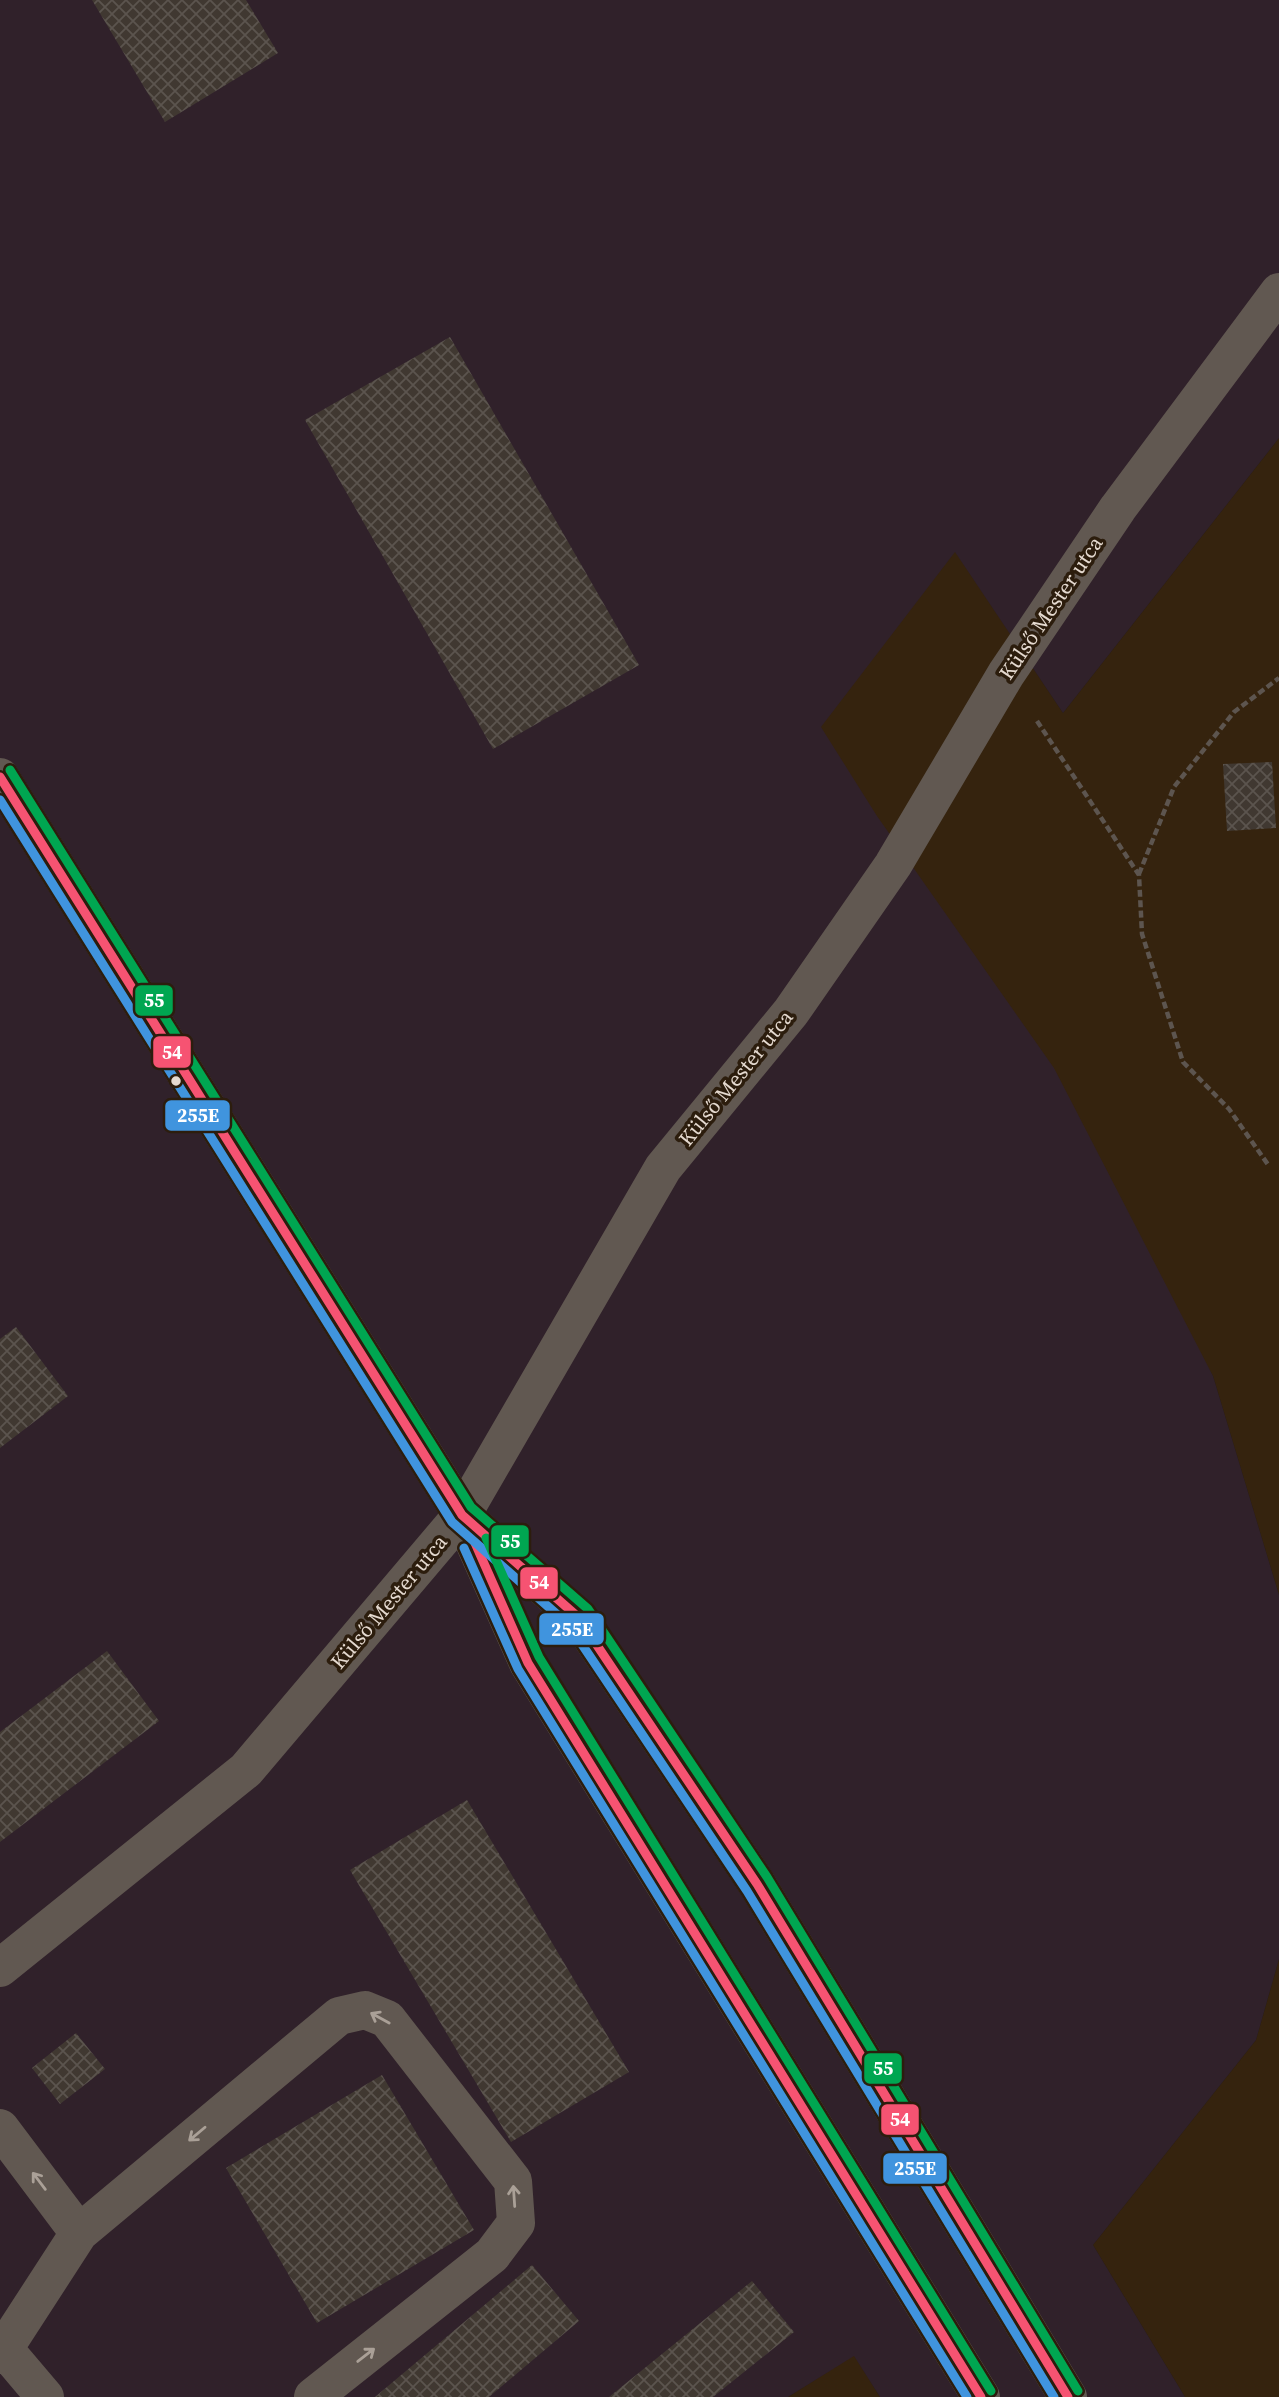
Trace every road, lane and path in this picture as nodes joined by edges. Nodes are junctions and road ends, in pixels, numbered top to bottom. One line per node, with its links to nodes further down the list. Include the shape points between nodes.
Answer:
1 (1279, 292): 2 (street, Külső Mester utca, via 1118,508)
2 (1006, 674): 5 (path); 7 (street, Külső Mester utca, via 886,876 791,1012 663,1168)
3 (1279, 678): 5 (path, via 1234,712 1174,787)
4 (0, 777): 7 (street)
5 (1139, 875): 6 (path, via 1142,934 1183,1062 1229,1109)
6 (1269, 1167)
7 (462, 1516): 8 (street, Külső Mester utca, via 246,1770); 14 (street, via 528,1663); 15 (street, via 578,1617 757,1884)
8 (0, 1968)
9 (0, 2128): 10 (street, one-way to 9)
10 (79, 2233): 11 (street); 13 (street, one-way to 10, via 492,2255 516,2222 513,2181 387,2019 365,2010 339,2016)
11 (2, 2350): 12 (street)
12 (45, 2397)
13 (313, 2397)
14 (981, 2397)
15 (1068, 2397)

